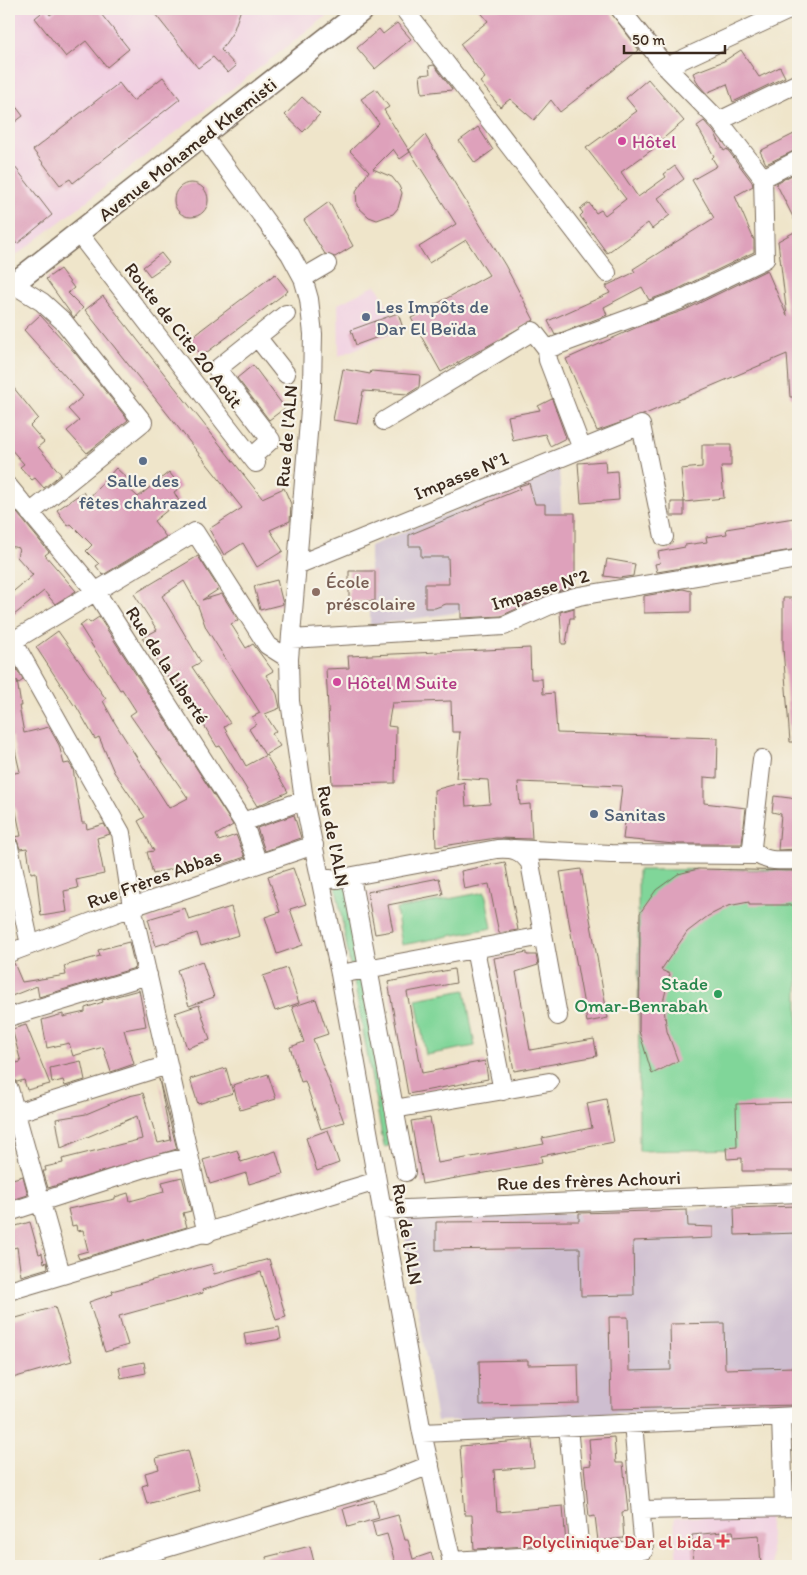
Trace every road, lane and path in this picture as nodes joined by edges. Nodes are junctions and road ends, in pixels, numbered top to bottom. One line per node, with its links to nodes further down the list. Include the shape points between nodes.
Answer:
1 (364, 9): 8 (main road, Avenue Mohamed Khemisti)
2 (404, 9): 13 (street)
3 (620, 9): 5 (street)
4 (791, 9): 5 (street)
5 (666, 67): 7 (street)
6 (798, 83): 7 (street)
7 (719, 121): 10 (street)
8 (203, 136): 11 (main road, Avenue Mohamed Khemisti); 14 (street, Rue de l'ALN, via 290,254)
9 (798, 160): 10 (street)
10 (764, 178): 18 (street, via 765,259 680,300)
11 (79, 234): 15 (main road, Avenue Mohamed Khemisti); 21 (street, Route de Cite 20 Août)
12 (327, 264): 14 (street)
13 (607, 273)
14 (303, 278): 28 (street, Rue de l'ALN, via 313,334 312,386)
15 (10, 283): 25 (street, via 42,302 64,322 143,422)
16 (286, 314): 17 (street)
17 (257, 337): 19 (street); 20 (street)
18 (547, 349): 22 (street, via 533,331); 23 (street, via 548,360)
19 (217, 369): 21 (street); 21 (street, Route de Cite 20 Août, via 271,440 254,460)
20 (286, 374)
21 (197, 387)
22 (384, 421)
23 (582, 449): 26 (street, Impasse N°1, via 641,425); 28 (street, Impasse N°1)
24 (9, 487): 25 (street, Rue de la Liberté)
25 (30, 513): 29 (street, Rue de la Liberté)
26 (664, 537)
27 (798, 559): 30 (street, Impasse N°2, via 578,596 504,626)
28 (297, 565): 30 (street, Rue de l'ALN)
29 (96, 592): 31 (street); 32 (street, via 195,532 267,645); 35 (street, Rue de la Liberté)
30 (291, 639): 32 (street, Rue de l'ALN)
31 (11, 642): 44 (street, via 121,833)
32 (289, 659): 34 (street, Rue de l'ALN, via 290,701)
33 (762, 759): 39 (street, via 752,848)
34 (304, 800): 35 (street); 36 (street, Rue de l'ALN)
35 (243, 822): 41 (street, Rue de la Liberté)
36 (314, 845): 41 (street, Rue Frères Abbas); 42 (street, Rue de l'ALN)
37 (9, 847): 46 (street)
38 (512, 848): 39 (street, via 612,854); 43 (street); 45 (street, via 524,854 530,863)
39 (756, 855): 40 (street, via 764,859)
40 (798, 860)
41 (258, 863): 44 (street, Rue Frères Abbas)
42 (320, 877): 43 (street); 50 (street, Rue de l'ALN)
43 (351, 877): 49 (street)
44 (132, 907): 46 (street, Rue Frères Abbas); 51 (street)
45 (543, 936): 47 (street); 52 (street)
46 (30, 945): 48 (street, Rue Frères Abbas)
47 (475, 948): 49 (street); 57 (street)
48 (9, 953)
49 (368, 968): 50 (street); 58 (street)
50 (340, 974): 62 (street, Rue de l'ALN)
51 (148, 975): 53 (street); 54 (street)
52 (558, 1016)
53 (9, 1017)
54 (168, 1065): 59 (street); 60 (street)
55 (549, 1082): 57 (street)
56 (9, 1089): 59 (street)
57 (503, 1091): 58 (street)
58 (394, 1109): 61 (street)
59 (12, 1114): 64 (street)
60 (188, 1157): 64 (street); 67 (street)
61 (406, 1172)
62 (377, 1182): 65 (street, Rue de l'ALN); 67 (street)
63 (798, 1193): 65 (street, Rue des frères Achouri)
64 (40, 1202): 66 (street); 68 (street)
65 (382, 1210): 74 (street, Rue de l'ALN)
66 (9, 1212)
67 (207, 1234): 68 (street)
68 (61, 1274): 69 (street)
69 (9, 1291)
70 (798, 1416): 71 (street)
71 (780, 1417): 72 (street); 76 (street)
72 (633, 1423): 73 (street); 77 (street)
73 (568, 1426): 74 (street); 78 (street)
74 (422, 1432): 75 (street, Rue de l'ALN)
75 (430, 1465): 79 (street, Rue de l'ALN); 80 (street, via 387,1482)
76 (791, 1507): 77 (street)
77 (642, 1510): 78 (street, via 644,1550)
78 (580, 1554): 79 (street)
79 (452, 1564)
80 (106, 1566)

